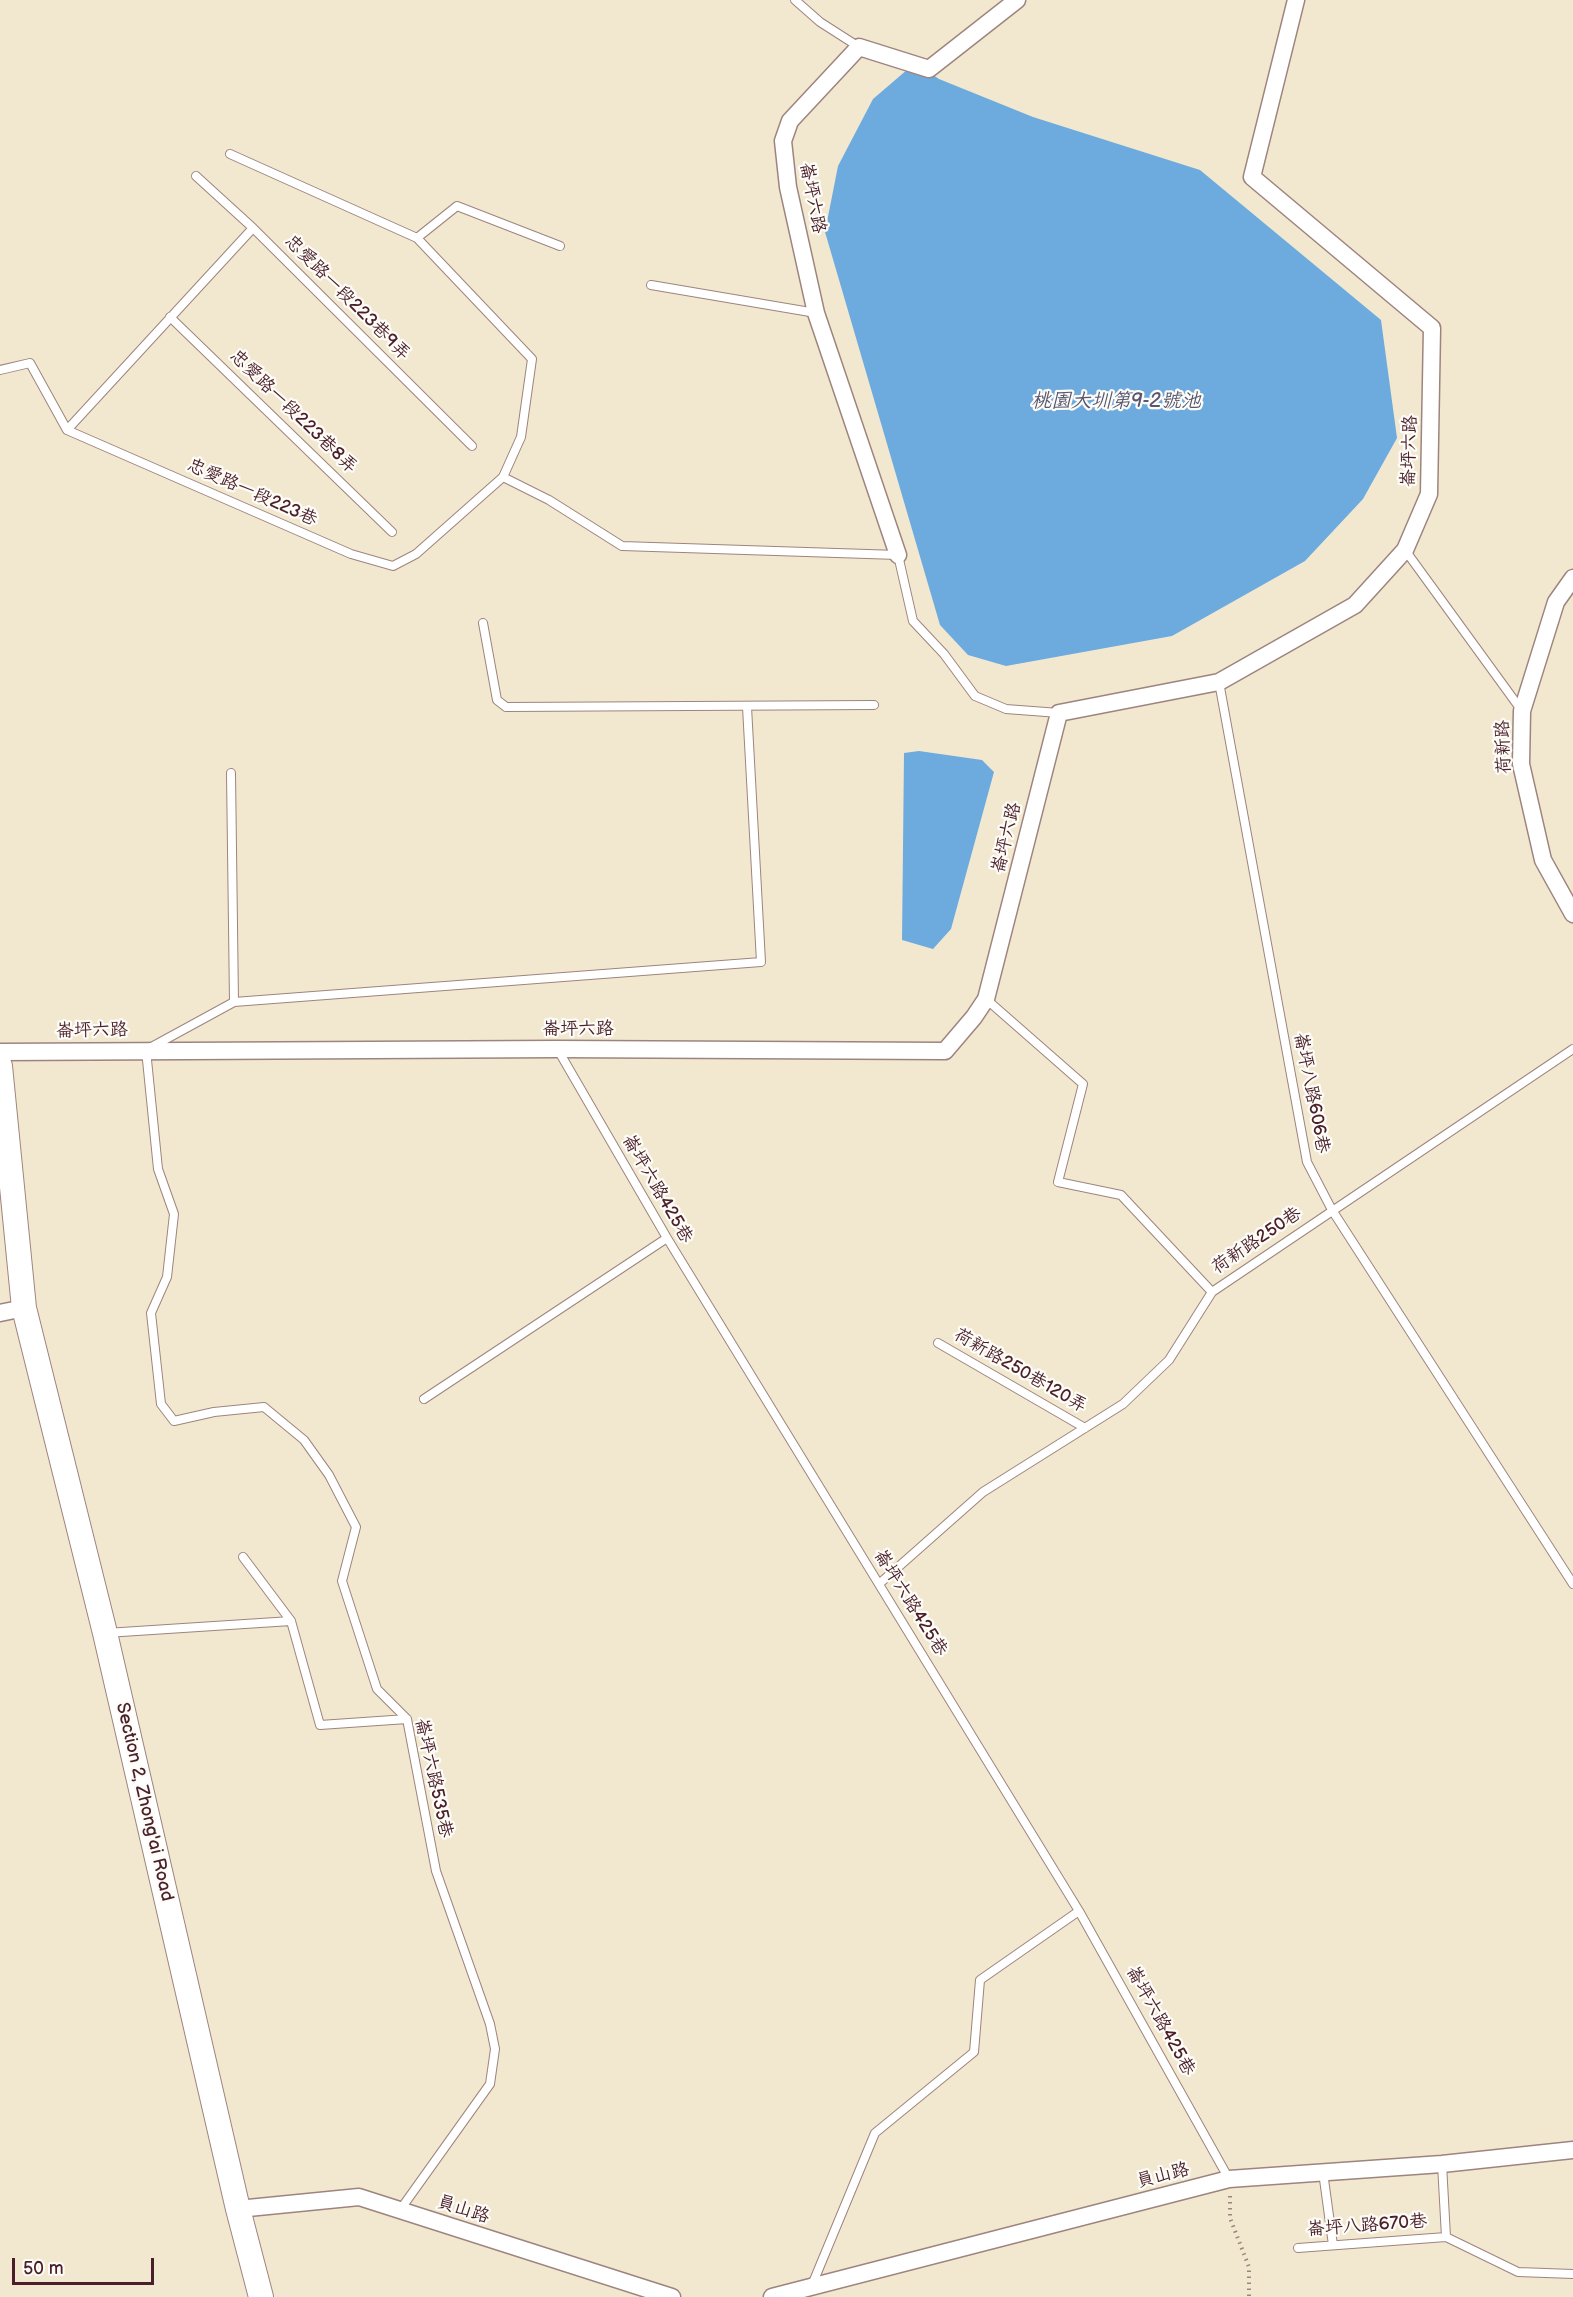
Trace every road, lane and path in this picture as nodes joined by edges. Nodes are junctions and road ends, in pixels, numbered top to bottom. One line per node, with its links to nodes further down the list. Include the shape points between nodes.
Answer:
1 (795, 0): 4 (lane)
2 (1017, 0): 4 (street, via 929,69)
3 (1296, 0): 18 (street, 崙坪六路, via 1252,177 1432,328 1429,494)
4 (858, 47): 11 (street, 崙坪六路, via 790,121 783,141 788,187)
5 (230, 154): 8 (lane)
6 (196, 176): 7 (lane, 忠愛路一段223巷9弄)
7 (253, 228): 12 (lane); 15 (lane, 忠愛路一段223巷9弄)
8 (417, 238): 9 (lane, via 457,206); 16 (lane, via 532,359 521,437)
9 (560, 246)
10 (651, 285): 11 (lane)
11 (816, 313): 19 (street, 崙坪六路)
12 (170, 317): 14 (lane); 17 (lane, 忠愛路一段223巷8弄)
13 (0, 370): 14 (lane, via 30,363)
14 (67, 430): 16 (lane, 忠愛路一段223巷, via 351,554 393,566 416,554)
15 (472, 446)
16 (503, 477): 19 (lane, via 549,500 622,546)
17 (392, 531)
18 (1405, 550): 22 (street, 崙坪六路, via 1355,605); 25 (lane)
19 (898, 555): 26 (lane, via 913,621 975,696 1006,709)
20 (1573, 579): 25 (street, 荷新路, via 1556,602)
21 (483, 623): 24 (lane, via 497,700 506,707)
22 (1219, 682): 26 (street, 崙坪六路); 36 (lane, 崙坪八路606巷, via 1306,1162)
23 (874, 705): 24 (lane)
24 (747, 707): 30 (lane, via 761,962)
25 (1522, 711): 28 (street, 荷新路, via 1521,764 1543,860)
26 (1059, 713): 29 (street, 崙坪六路)
27 (231, 773): 30 (lane)
28 (1573, 914)
29 (986, 999): 31 (street, 崙坪六路, via 945,1051); 38 (lane, via 1083,1084 1058,1182 1121,1195)
30 (234, 1002): 33 (lane)
31 (557, 1048): 33 (street, 崙坪六路); 37 (lane, 崙坪六路425巷)
32 (1573, 1049): 36 (lane, 荷新路250巷)
33 (146, 1050): 34 (street, 崙坪六路); 49 (lane, 崙坪六路535巷, via 158,1169 174,1214 167,1277 151,1313 161,1404 174,1421 264,1407 304,1440 329,1475 356,1527 342,1581 377,1689)
34 (0, 1053)
35 (0, 1066): 39 (main road, Section 2, Zhong'ai Road)
36 (1332, 1210): 38 (lane, 荷新路250巷); 46 (lane, 崙坪八路606巷)
37 (667, 1238): 42 (lane); 45 (lane, 崙坪六路425巷)
38 (1212, 1292): 43 (lane, 荷新路250巷, via 1169,1360 1123,1404)
39 (24, 1308): 40 (street); 48 (main road, Section 2, Zhong'ai Road)
40 (0, 1313)
41 (938, 1343): 43 (lane, 荷新路250巷120弄)
42 (424, 1399)
43 (1085, 1428): 45 (lane, 荷新路250巷, via 983,1492)
44 (243, 1557): 47 (lane)
45 (879, 1584): 50 (lane, 崙坪六路425巷)
46 (1573, 1584)
47 (291, 1622): 48 (lane); 49 (lane, via 320,1725)
48 (105, 1633): 55 (main road, Section 2, Zhong'ai Road)
49 (407, 1719): 56 (lane, 崙坪六路535巷, via 436,1871 490,2024 495,2049 490,2084)
50 (1079, 1911): 54 (lane, 崙坪六路425巷); 61 (lane, via 980,1980 974,2052 875,2133)
51 (1573, 2150): 52 (street, 員山路)
52 (1442, 2164): 53 (street, 員山路); 57 (lane)
53 (1323, 2172): 54 (street, 員山路); 58 (lane)
54 (1229, 2179): 61 (street, 員山路); 65 (path, via 1230,2218 1249,2267)
55 (238, 2209): 56 (street, 員山路, via 359,2197); 62 (main road, Section 2, Zhong'ai Road)
56 (400, 2210): 63 (street, 員山路)
57 (1446, 2237): 58 (lane, 崙坪八路670巷); 60 (lane, 崙坪八路670巷, via 1518,2272)
58 (1333, 2245): 59 (lane, 崙坪八路670巷)
59 (1298, 2248)
60 (1573, 2274)
61 (812, 2285): 64 (street, 員山路)
62 (261, 2297)
63 (672, 2297)
64 (772, 2297)
65 (1249, 2297)

